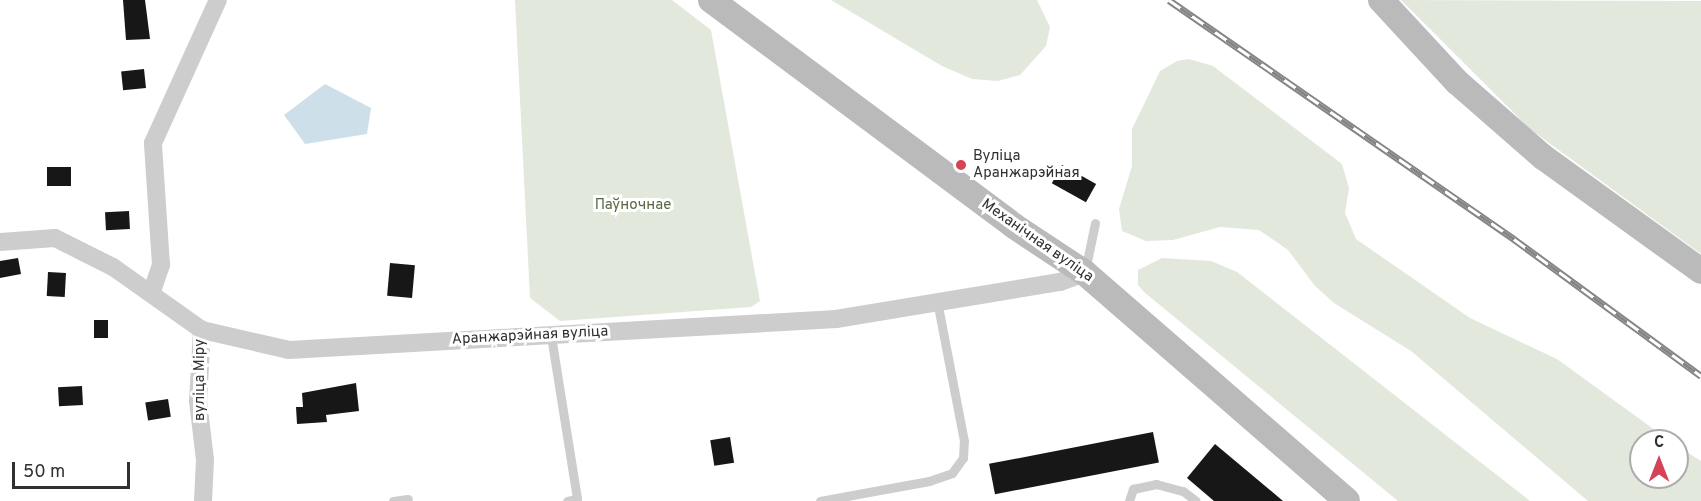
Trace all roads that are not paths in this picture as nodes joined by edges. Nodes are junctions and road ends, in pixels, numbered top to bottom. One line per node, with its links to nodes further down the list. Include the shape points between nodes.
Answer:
1 (218, 0): 8 (street, via 153,143 161,265)
2 (711, 0): 7 (street, Механічная вуліца, via 1014,226)
3 (1381, 0): 6 (street, via 1457,82 1535,150)
4 (1095, 223): 7 (lane)
5 (0, 242): 8 (street, Аранжарэйная вуліца, via 55,238)
6 (1701, 271)
7 (1084, 273): 9 (street, Аранжарэйная вуліца, via 1060,282); 19 (street, Механічная вуліца)
8 (152, 291): 10 (street, Аранжарэйная вуліца)
9 (937, 301): 11 (street, Аранжарэйная вуліца, via 836,319); 16 (lane, via 964,441 963,458 952,473 929,481)
10 (202, 330): 11 (street, Аранжарэйная вуліца, via 289,350); 13 (street, вуліца Міру, via 198,401 205,460)
11 (550, 336): 15 (lane, via 577,499)
12 (408, 499): 14 (lane)
13 (203, 501)
14 (393, 501)
15 (567, 501)
16 (820, 501)
17 (1129, 501): 18 (lane, via 1133,489 1156,484 1183,491)
18 (1196, 501)
19 (1347, 501)

